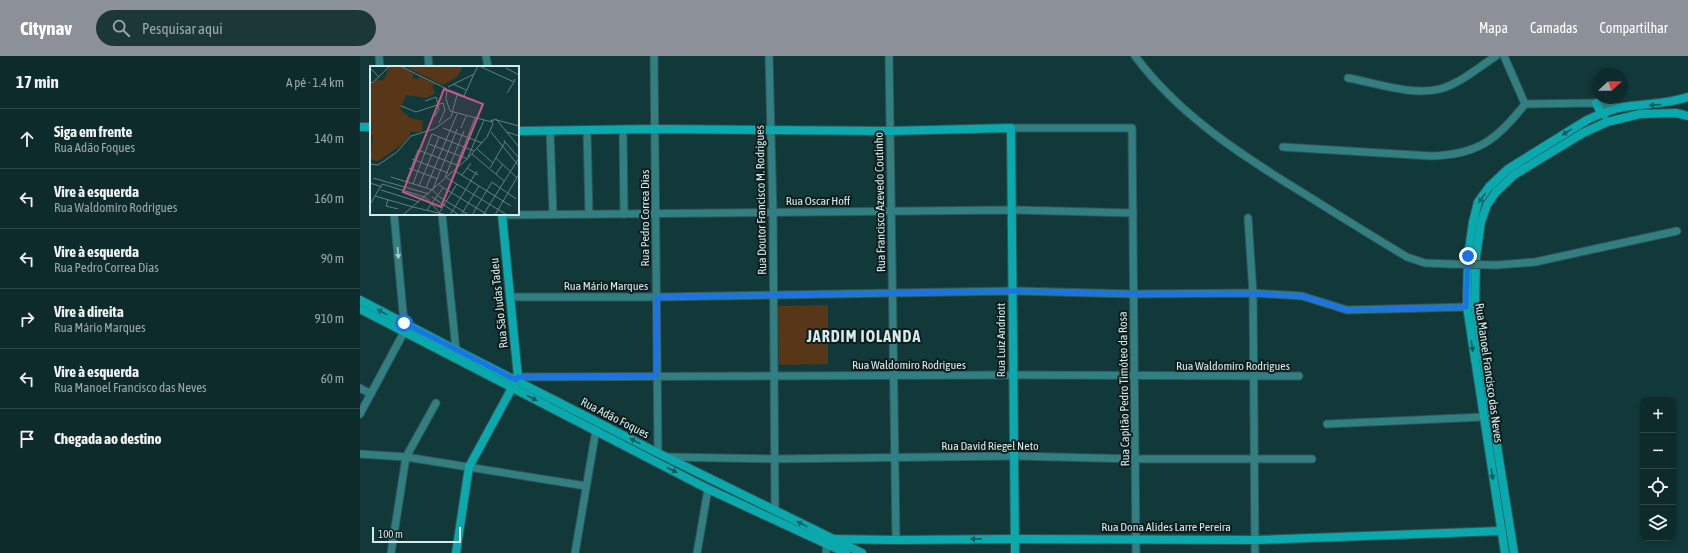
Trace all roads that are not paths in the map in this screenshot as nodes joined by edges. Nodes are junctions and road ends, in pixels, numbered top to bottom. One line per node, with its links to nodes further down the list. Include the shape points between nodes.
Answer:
1 (379, 56): 10 (street)
2 (428, 56): 11 (street)
3 (486, 56): 12 (street)
4 (654, 56): 24 (street, Rua Pedro Correa Dias)
5 (770, 56): 27 (street, Rua Doutor Francisco M. Rodrigues)
6 (889, 56): 30 (street, Rua Francisco Azevedo Coutinho)
7 (1135, 56): 45 (street, bridge, via 1144,69 1195,119 1246,158 1407,257 1425,263 1497,265 1535,262)
8 (1496, 56): 13 (street, via 1458,81 1440,89 1406,89)
9 (1504, 56): 16 (street)
10 (380, 66)
11 (429, 66)
12 (488, 66)
13 (1348, 78)
14 (1688, 97): 19 (main road, Rua Manoel Francisco das Neves, one-way to 19, via 1667,104)
15 (1592, 103): 16 (street)
16 (1525, 104): 31 (street, via 1508,126 1489,141 1472,151 1452,156)
17 (1596, 104): 20 (main road)
18 (1601, 104): 19 (street)
19 (1621, 108): 20 (main road, Rua Manoel Francisco das Neves)
20 (1600, 113): 21 (main road, via 1606,116 1633,112); 54 (main road, Rua Manoel Francisco das Neves, one-way to 54, via 1508,169 1478,202 1468,256)
21 (1640, 114): 22 (main road, via 1676,113); 104 (main road, Rua Manoel Francisco das Neves, via 1622,117 1583,133 1514,175 1496,192 1487,205 1481,222 1476,257 1474,307)
22 (1688, 116)
23 (1011, 128): 30 (main road); 32 (main road, Rua Luiz Andriott); 36 (street, Rua Capitão Pedro Timóteo da Rosa, via 1132,128)
24 (656, 129): 26 (main road); 27 (main road); 35 (street, Rua Pedro Correa Dias)
25 (587, 130): 26 (main road); 29 (main road); 39 (street)
26 (623, 130): 40 (street)
27 (771, 130): 30 (main road); 33 (street, Rua Doutor Francisco M. Rodrigues)
28 (519, 131): 29 (main road)
29 (550, 131): 38 (street)
30 (890, 131): 34 (street, Rua Francisco Azevedo Coutinho)
31 (1283, 147)
32 (1012, 210): 34 (street, Rua Oscar Hoff); 36 (street, Rua Oscar Hoff); 46 (main road, Rua Luiz Andriott)
33 (773, 212): 34 (street, Rua Oscar Hoff); 35 (street, Rua Oscar Hoff); 50 (street, Rua Doutor Francisco M. Rodrigues)
34 (891, 212): 47 (street, Rua Francisco Azevedo Coutinho)
35 (655, 213): 40 (street, Rua Oscar Hoff); 52 (street, Rua Pedro Correa Dias)
36 (1133, 213): 48 (street, Rua Capitão Pedro Timóteo da Rosa)
37 (519, 214): 38 (street, Rua Oscar Hoff)
38 (553, 214): 39 (street, Rua Oscar Hoff)
39 (589, 214): 40 (street, Rua Oscar Hoff)
40 (624, 214)
41 (394, 215): 56 (street, one-way to 56)
42 (442, 215): 58 (street)
43 (502, 215): 51 (main road, Rua São Judas Tadeu)
44 (1248, 218): 49 (street)
45 (1677, 231)
46 (1013, 291): 47 (street, Rua Mário Marques); 48 (street, Rua Mário Marques); 59 (main road, Rua Luiz Andriott)
47 (892, 293): 50 (street, Rua Mário Marques); 62 (street, Rua Francisco Azevedo Coutinho)
48 (1133, 294): 49 (street, Rua Mário Marques); 64 (street, Rua Capitão Pedro Timóteo da Rosa)
49 (1253, 294): 54 (street, Rua Mário Marques, via 1302,296 1347,310); 65 (street)
50 (773, 295): 52 (street, Rua Mário Marques); 61 (street, Rua Doutor Francisco M. Rodrigues)
51 (510, 297): 52 (street, Rua Mário Marques); 66 (main road, Rua São Judas Tadeu)
52 (657, 297): 60 (street, Rua Pedro Correa Dias)
53 (360, 300): 56 (main road, Rua Adão Foques, one-way to 53)
54 (1466, 307): 71 (main road, Rua Manoel Francisco das Neves, one-way to 71)
55 (360, 309): 57 (main road, Rua Adão Foques)
56 (404, 323): 58 (main road, Rua Adão Foques)
57 (404, 332): 66 (main road, Rua Adão Foques); 68 (street)
58 (456, 350): 66 (main road, Rua Adão Foques)
59 (1013, 375): 62 (street, Rua Waldomiro Rodrigues); 64 (street, Rua Waldomiro Rodrigues); 76 (main road, Rua Luiz Andriott)
60 (656, 376): 61 (street, Rua Waldomiro Rodrigues); 66 (street, Rua Waldomiro Rodrigues); 74 (street, Rua Pedro Correa Dias)
61 (774, 376): 62 (street, Rua Waldomiro Rodrigues); 81 (street, Rua Doutor Francisco M. Rodrigues)
62 (893, 376): 79 (street, Rua Francisco Azevedo Coutinho)
63 (1300, 376): 65 (street, Rua Waldomiro Rodrigues)
64 (1135, 377): 65 (street, Rua Waldomiro Rodrigues); 82 (street, Rua Capitão Pedro Timóteo da Rosa)
65 (1253, 377): 80 (street)
66 (515, 382): 73 (main road, Rua Adão Foques, one-way to 73); 74 (main road, Rua Adão Foques, one-way to 66); 84 (main road)
67 (360, 388): 68 (street)
68 (371, 394): 70 (street)
69 (436, 403): 77 (street)
70 (360, 414)
71 (1482, 417): 72 (street); 88 (main road, Rua Manoel Francisco das Neves, one-way to 88)
72 (1327, 424)
73 (596, 430): 85 (street); 86 (main road, Rua Adão Foques, one-way to 86)
74 (658, 453): 78 (main road, Rua Adão Foques)
75 (360, 454): 77 (street)
76 (1014, 456): 79 (street, Rua David Riegel Neto); 82 (street, Rua David Riegel Neto); 89 (main road, Rua Luiz Andriott)
77 (406, 457): 84 (street); 94 (street)
78 (668, 457): 81 (street, Rua David Riegel Neto); 87 (main road, Rua Adão Foques)
79 (893, 457): 81 (street, Rua David Riegel Neto); 91 (street, Rua Francisco Azevedo Coutinho)
80 (1253, 458): 82 (street, Rua David Riegel Neto); 83 (street, Rua David Riegel Neto); 92 (street)
81 (775, 459): 87 (street, Rua Doutor Francisco M. Rodrigues)
82 (1136, 459): 90 (street, Rua Capitão Pedro Timóteo da Rosa)
83 (1312, 459)
84 (469, 467): 85 (street); 95 (main road)
85 (586, 486): 96 (street)
86 (708, 489): 93 (main road, Rua Adão Foques); 97 (street)
87 (775, 511): 93 (main road, Rua Adão Foques, one-way to 87)
88 (1501, 531): 92 (main road, Rua Dona Alides Larre Pereira); 103 (main road, Rua Manoel Francisco das Neves)
89 (1015, 539): 90 (main road, Rua Dona Alides Larre Pereira); 91 (main road, Rua Dona Alides Larre Pereira, one-way to 91); 100 (main road, Rua Luiz Andriott)
90 (1136, 539): 92 (main road, Rua Dona Alides Larre Pereira); 101 (street, Rua Capitão Pedro Timóteo da Rosa)
91 (896, 540): 93 (main road, Rua Dona Alides Larre Pereira)
92 (1255, 540): 102 (street)
93 (828, 545): 98 (main road, Rua Adão Foques); 99 (main road, Rua Adão Foques)
94 (391, 553)
95 (456, 553)
96 (575, 553)
97 (696, 553)
98 (846, 553)
99 (862, 553)
100 (1015, 553)
101 (1136, 553)
102 (1255, 553)
103 (1505, 553)
104 (1514, 553)

